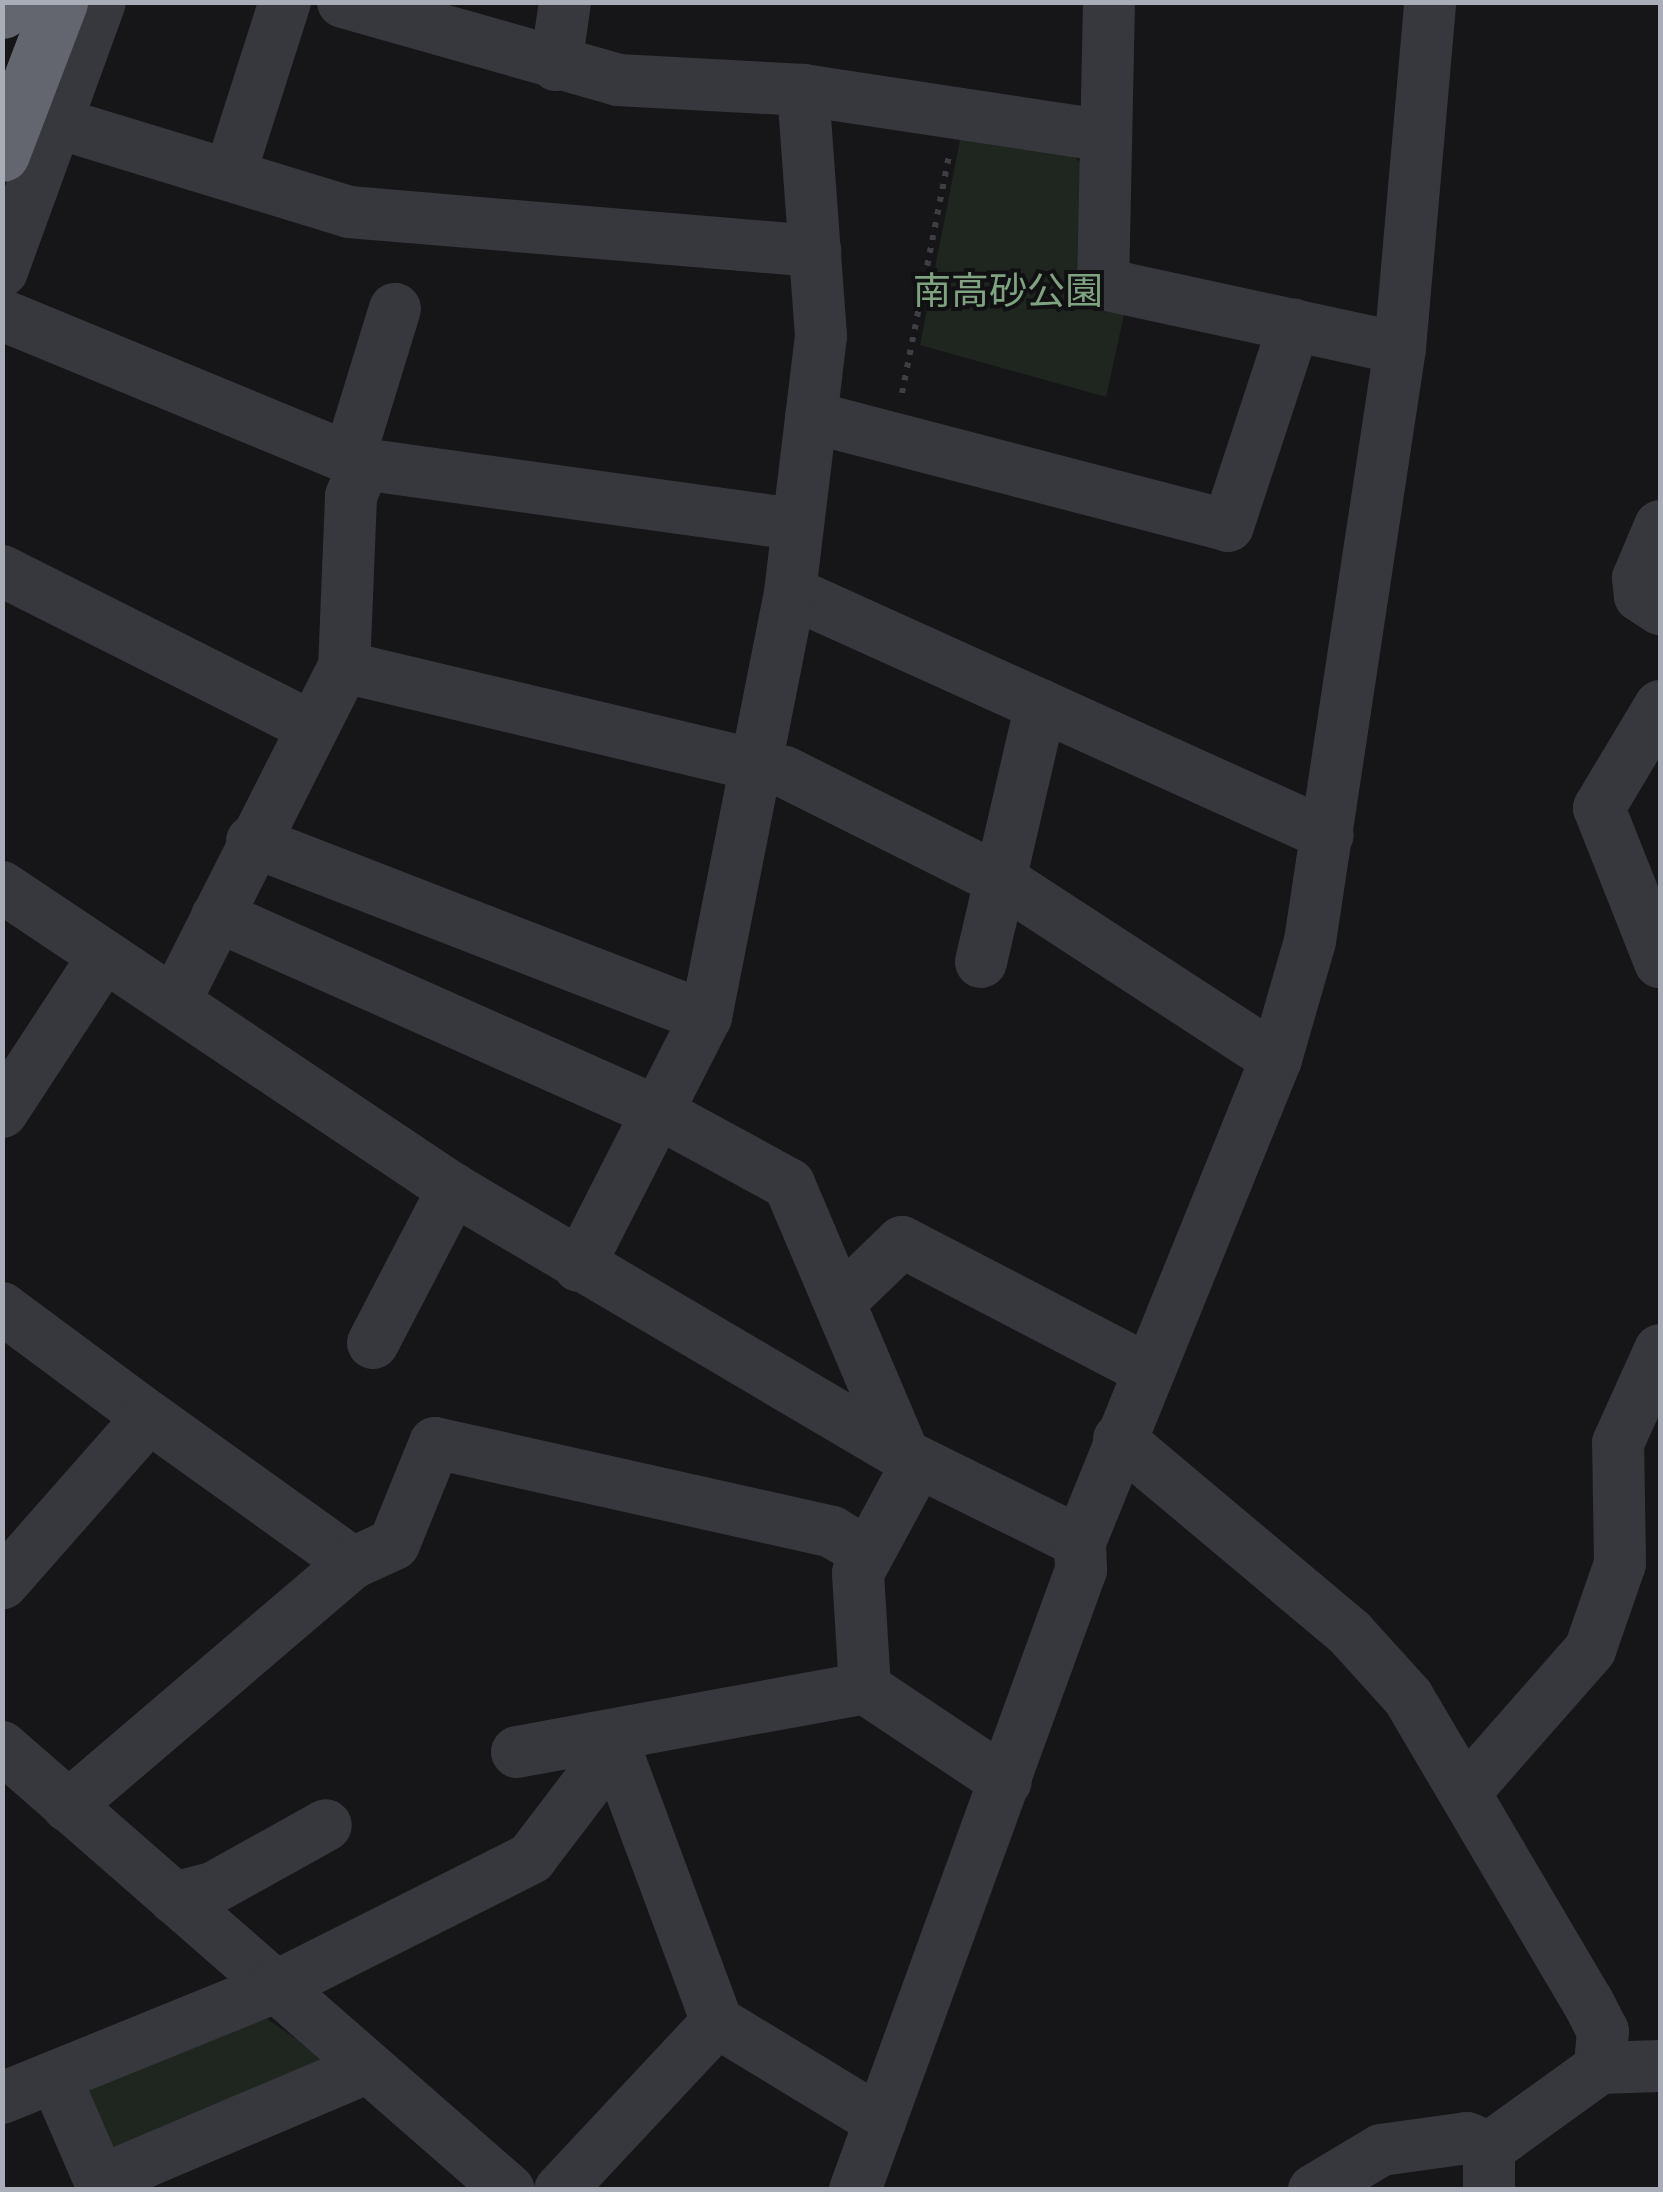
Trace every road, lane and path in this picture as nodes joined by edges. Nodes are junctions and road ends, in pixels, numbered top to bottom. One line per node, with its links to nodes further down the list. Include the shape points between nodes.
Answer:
1 (6, 2): 9 (highway)
2 (60, 2): 15 (highway)
3 (100, 2): 13 (street)
4 (285, 2): 16 (street)
5 (343, 2): 10 (street)
6 (566, 2): 10 (street)
7 (1109, 2): 14 (street)
8 (1430, 2): 22 (street)
9 (2, 11)
10 (556, 64): 11 (street, via 618,80)
11 (803, 90): 12 (street); 17 (street)
12 (957, 113): 14 (street); 24 (path)
13 (58, 123): 16 (street); 18 (street)
14 (1106, 136): 21 (street, via 1103,284)
15 (2, 154)
16 (230, 174): 17 (street, via 350,212)
17 (815, 251): 23 (street, via 821,336)
18 (2, 271)
19 (395, 309): 25 (street)
20 (2, 315): 25 (street)
21 (1294, 325): 22 (street); 24 (street, via 1228,526)
22 (1400, 348): 36 (street)
23 (811, 417): 24 (street); 26 (street)
24 (893, 438)
25 (357, 459): 26 (street); 31 (street)
26 (794, 524): 29 (street)
27 (1660, 526): 30 (street, via 1638,578 1640,596)
28 (2, 571): 34 (street)
29 (790, 592): 32 (street); 35 (street)
30 (1660, 609)
31 (344, 667): 34 (street); 35 (street)
32 (1041, 705): 36 (street); 38 (street)
33 (1660, 706): 43 (street, via 1599,808)
34 (312, 727): 37 (street)
35 (756, 762): 38 (street); 45 (street)
36 (1328, 835): 46 (street)
37 (252, 841): 40 (street); 45 (street)
38 (1002, 881): 42 (street); 46 (street)
39 (2, 887): 41 (street)
40 (216, 916): 44 (street); 47 (street)
41 (104, 956): 44 (street); 48 (street)
42 (981, 962)
43 (1660, 962)
44 (175, 1001): 49 (street)
45 (706, 1017): 47 (street)
46 (1276, 1060): 55 (street)
47 (655, 1111): 50 (street); 51 (street, via 789,1184)
48 (2, 1112)
49 (453, 1189): 50 (street); 53 (street)
50 (579, 1266): 58 (street)
51 (843, 1299): 55 (street, via 902,1242); 58 (street)
52 (13, 1332): 56 (street)
53 (373, 1343)
54 (1660, 1350): 68 (street, via 1618,1443 1620,1564 1590,1650)
55 (1146, 1369): 57 (street)
56 (149, 1418): 61 (street); 62 (street)
57 (1119, 1439): 59 (street); 68 (street, via 1350,1632 1408,1697)
58 (911, 1458): 59 (street); 60 (street)
59 (1080, 1542): 67 (street, via 1082,1570)
60 (865, 1552): 61 (street, via 832,1532 435,1443 394,1544); 63 (street, via 854,1610)
61 (353, 1563): 69 (street)
62 (2, 1584)
63 (865, 1688): 64 (street); 67 (street)
64 (612, 1742): 66 (street); 72 (street, via 531,1858); 73 (street)
65 (2, 1748): 69 (street)
66 (517, 1752)
67 (1006, 1782): 79 (street)
68 (1466, 1791): 76 (street, via 1588,2002 1602,2031)
69 (68, 1806): 71 (street)
70 (326, 1824): 71 (street, via 214,1888)
71 (174, 1898): 72 (street)
72 (275, 1986): 75 (street); 77 (street)
73 (717, 2022): 79 (street); 82 (street)
74 (1660, 2066): 76 (street)
75 (366, 2068): 77 (street, via 100,2181); 81 (street)
76 (1600, 2068): 80 (street)
77 (55, 2076): 78 (street)
78 (2, 2098)
79 (880, 2122): 83 (street)
80 (1489, 2169): 84 (street, via 1467,2138 1381,2150)
81 (510, 2190)
82 (560, 2190)
83 (855, 2190)
84 (1314, 2190)

